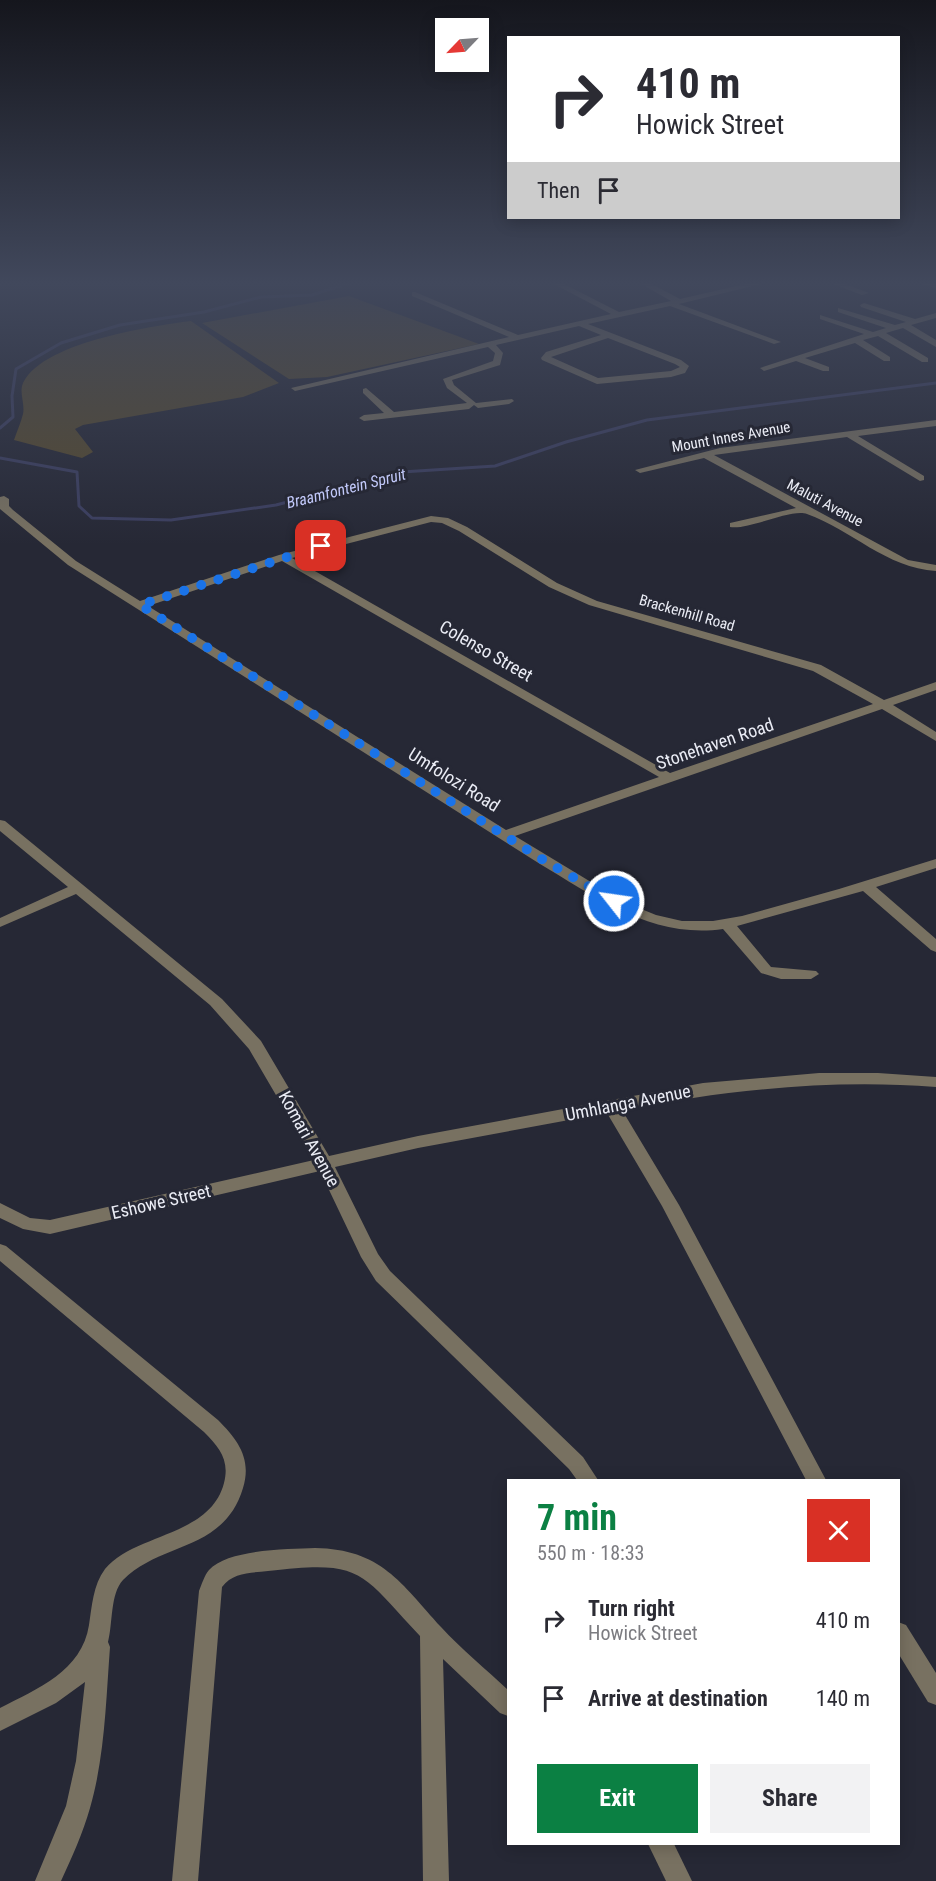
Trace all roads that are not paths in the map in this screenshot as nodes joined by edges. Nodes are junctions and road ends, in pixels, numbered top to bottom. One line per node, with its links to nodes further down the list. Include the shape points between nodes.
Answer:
1 (374, 370): 5 (street)
2 (478, 370): 8 (street, via 447,379)
3 (572, 370): 4 (street, via 597,381)
4 (682, 370)
5 (295, 388)
6 (366, 391): 9 (street)
7 (509, 401): 8 (street)
8 (473, 404): 9 (street)
9 (391, 414): 10 (street)
10 (364, 418)
11 (936, 423): 12 (street, Mount Innes Avenue)
12 (848, 434): 13 (street, Mount Innes Avenue); 15 (street)
13 (704, 454): 14 (street, Mount Innes Avenue); 17 (street, Maluti Avenue)
14 (640, 470)
15 (920, 478)
16 (4, 499): 21 (street, Umfolozi Road, via 3,505 9,512 52,547)
17 (805, 509): 18 (street); 20 (street, Maluti Avenue, via 904,562)
18 (734, 525)
19 (283, 557): 21 (street); 23 (street, Brackenhill Road, via 431,519 444,520 574,596 798,661); 25 (street, Colenso Street)
20 (936, 568)
21 (140, 605): 27 (street, Umfolozi Road)
22 (936, 686): 23 (street, Stonehaven Road)
23 (884, 705): 24 (street, Brackenhill Road); 25 (street, Stonehaven Road)
24 (936, 737)
25 (669, 778): 27 (street, Stonehaven Road)
26 (0, 824): 30 (street, Komari Avenue)
27 (505, 835): 32 (street, Umfolozi Road, via 614,901 650,918 687,927)
28 (936, 863): 29 (street, Umfolozi Road)
29 (867, 887): 32 (street, Umfolozi Road); 33 (street)
30 (78, 888): 31 (street); 37 (street, Komari Avenue, via 236,1023 269,1066)
31 (0, 924)
32 (727, 924): 34 (street, via 766,970)
33 (936, 947)
34 (811, 974)
35 (936, 1082): 36 (street, Umhlanga Avenue, via 769,1082)
36 (611, 1106): 37 (street, Umhlanga Avenue); 41 (street, via 670,1205)
37 (324, 1162): 38 (street, Eshowe Street, via 50,1227 20,1223); 40 (street, Komari Avenue, via 383,1276 576,1463)
38 (0, 1209)
39 (0, 1251): 42 (street, via 211,1426 234,1450 236,1468 228,1502 200,1528 115,1573 106,1588)
40 (587, 1479)
41 (815, 1479)
42 (100, 1632): 47 (street, via 92,1658 70,1682); 49 (street, via 82,1786 72,1824)
43 (430, 1632): 46 (street); 50 (street, via 386,1582 348,1560 306,1558 252,1563 229,1567 216,1576 210,1591); 51 (street)
44 (900, 1635): 45 (street)
45 (936, 1694)
46 (507, 1704)
47 (0, 1720)
48 (661, 1845): 52 (street)
49 (48, 1881)
50 (185, 1881)
51 (436, 1881)
52 (679, 1881)

